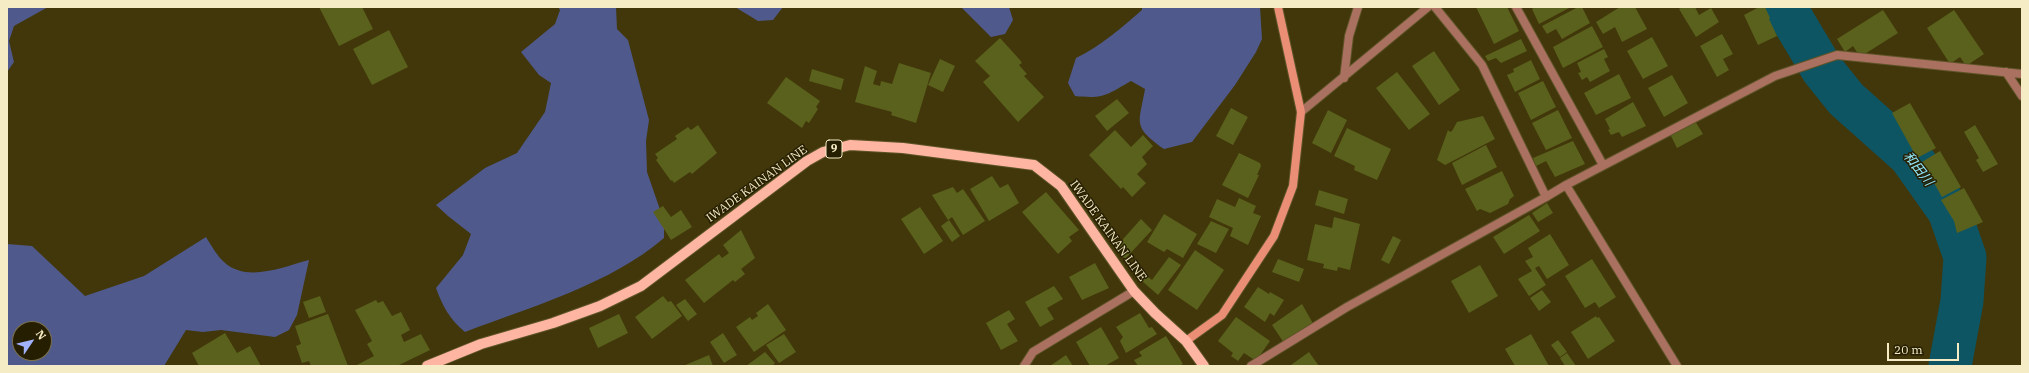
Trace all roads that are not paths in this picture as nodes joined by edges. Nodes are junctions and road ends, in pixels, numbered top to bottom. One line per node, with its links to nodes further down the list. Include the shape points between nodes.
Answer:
1 (1278, 7): 10 (street)
2 (1358, 7): 8 (street, via 1348,36)
3 (1428, 7): 8 (street)
4 (1435, 7): 13 (street, via 1482,65)
5 (1516, 7): 11 (street)
6 (2006, 72): 7 (street); 9 (street); 11 (street, via 1837,55 1775,76)
7 (2022, 74)
8 (1344, 78): 10 (street)
9 (2022, 96)
10 (1301, 112): 15 (street, via 1292,186 1274,236 1222,315)
11 (1603, 165): 12 (street)
12 (1566, 184): 13 (street); 20 (street)
13 (1546, 197): 19 (street, via 1347,306)
14 (1134, 291): 15 (main road, IWADE KAINAN LINE / 9); 16 (main road, IWADE KAINAN LINE / 9, via 1061,186 1034,165 911,149 850,145 823,152 807,162 641,286 600,306 481,344); 17 (street, via 1033,352)
15 (1186, 341): 18 (main road, IWADE KAINAN LINE / 9)
16 (427, 366)
17 (1024, 366)
18 (1204, 366)
19 (1251, 366)
20 (1677, 366)

